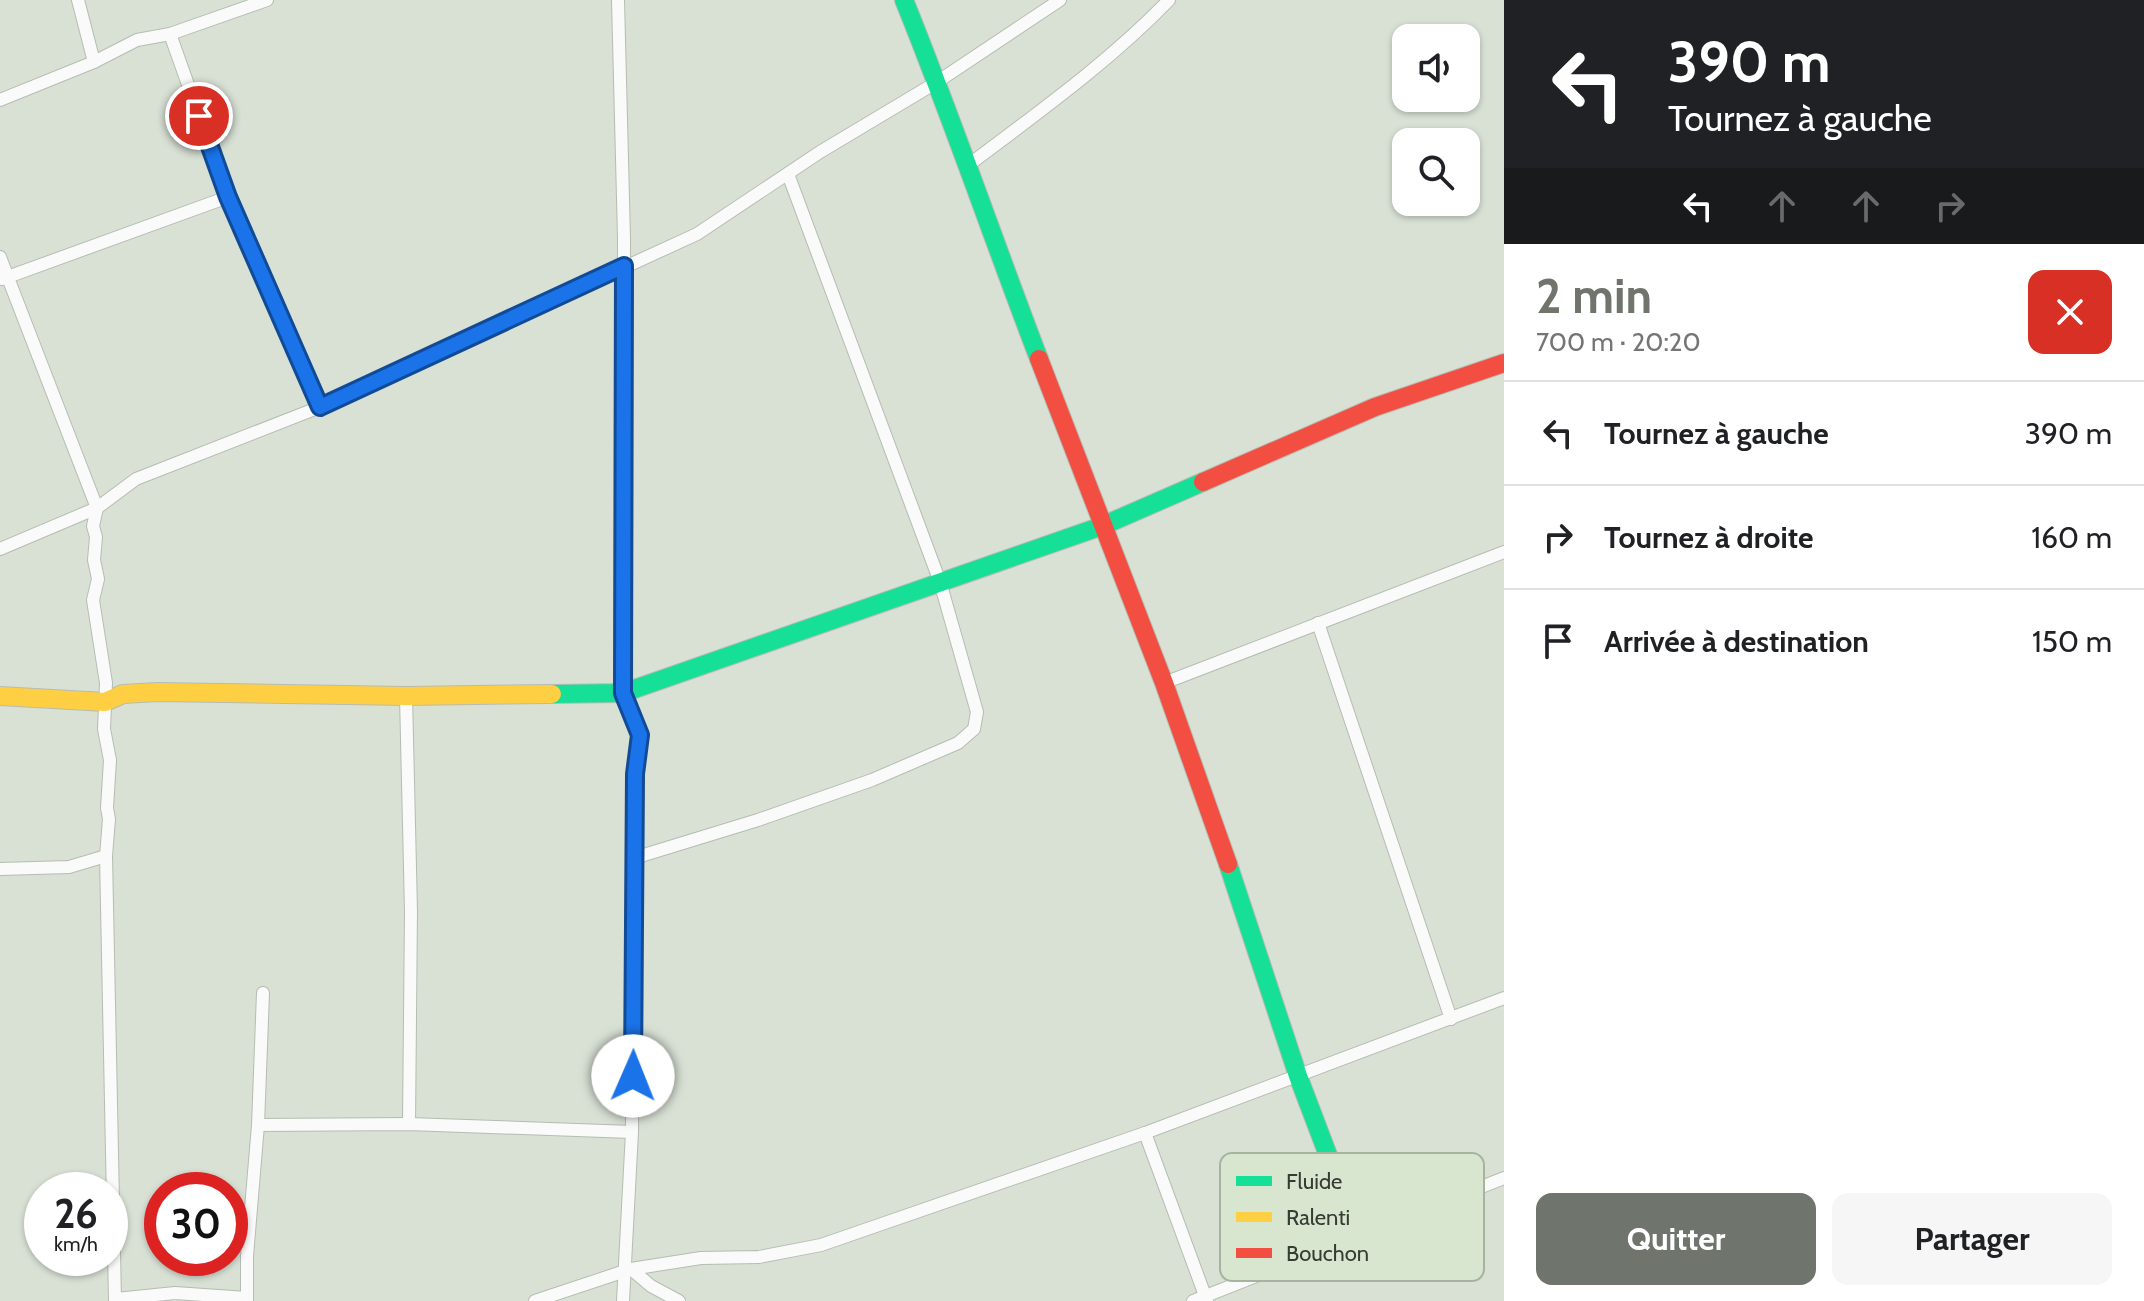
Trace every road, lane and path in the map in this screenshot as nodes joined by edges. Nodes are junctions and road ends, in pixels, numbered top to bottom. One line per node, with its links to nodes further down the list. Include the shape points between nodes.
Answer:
1 (78, 0): 8 (street)
2 (267, 0): 7 (street)
3 (618, 0): 15 (street)
4 (904, 0): 9 (street)
5 (1060, 0): 9 (street)
6 (1169, 0): 11 (street, via 1067,91)
7 (170, 34): 8 (street, via 137,40); 13 (street)
8 (94, 62): 10 (street)
9 (937, 82): 11 (street); 12 (street)
10 (0, 100)
11 (966, 167): 20 (street)
12 (788, 174): 15 (street, via 697,234); 23 (street)
13 (228, 197): 16 (street); 18 (street)
14 (0, 257): 16 (street)
15 (624, 266): 18 (street); 26 (street)
16 (3, 278): 19 (street)
17 (1504, 363): 20 (street, via 1375,407)
18 (320, 407): 19 (street, via 136,479)
19 (97, 508): 21 (street); 29 (street, via 93,526 98,579 93,600)
20 (1102, 526): 23 (street); 25 (street)
21 (0, 549)
22 (1504, 552): 24 (street)
23 (940, 582): 26 (street); 31 (street, via 977,712 974,729 958,743 872,780)
24 (1318, 623): 25 (street); 35 (street)
25 (1164, 683): 36 (street)
26 (623, 693): 28 (street); 31 (street, via 640,735)
27 (0, 696): 29 (street)
28 (406, 696): 29 (street, via 158,692 123,694); 37 (street)
29 (105, 702): 30 (street, via 110,760)
30 (106, 856): 32 (street, via 69,867); 48 (street)
31 (634, 858): 39 (street)
32 (0, 869)
33 (263, 993): 38 (street)
34 (1504, 998): 35 (street)
35 (1451, 1019): 36 (street)
36 (1298, 1076): 40 (street); 41 (street)
37 (409, 1124): 38 (street); 39 (street)
38 (258, 1125): 46 (street)
39 (632, 1132): 44 (street)
40 (1145, 1133): 44 (street, via 821,1245); 47 (street)
41 (1327, 1153)
42 (1504, 1178): 43 (street)
43 (1484, 1186)
44 (627, 1270): 49 (street); 50 (street); 51 (street)
45 (1245, 1281): 47 (street)
46 (247, 1299): 48 (street, via 175,1293)
47 (1202, 1299)
48 (116, 1300)
49 (535, 1301)
50 (623, 1301)
51 (679, 1301)

